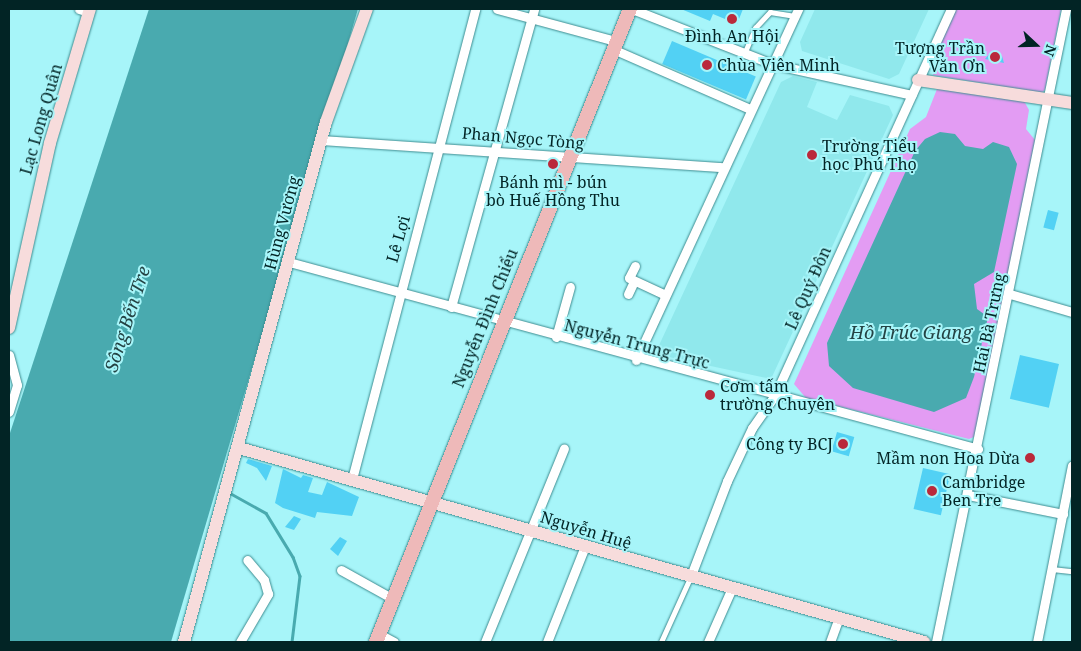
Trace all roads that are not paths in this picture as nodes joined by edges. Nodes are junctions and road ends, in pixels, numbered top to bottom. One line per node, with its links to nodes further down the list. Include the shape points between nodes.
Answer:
1 (366, 9): 18 (street, Hùng Vương)
2 (475, 9): 19 (street, Lê Lợi)
3 (498, 9): 9 (street)
4 (631, 9): 10 (main road, Nguyễn Đình Chiểu); 11 (street)
5 (951, 9): 13 (street, Lê Quý Đôn)
6 (1066, 9): 15 (street, Hai Bà Trưng)
7 (86, 10): 32 (street, Lạc Long Quân, via 50,143)
8 (796, 12): 11 (lane, via 770,12 755,28); 12 (street)
9 (533, 13): 10 (street); 20 (street)
10 (617, 46): 17 (street); 21 (main road, Nguyễn Đình Chiểu)
11 (745, 52): 12 (street)
12 (772, 64): 14 (street); 17 (street)
13 (918, 80): 14 (street, Lê Quý Đôn); 15 (street)
14 (912, 95): 39 (street, Lê Quý Đôn)
15 (1048, 99): 16 (street); 29 (street, Hai Bà Trưng)
16 (1072, 102)
17 (750, 109): 22 (street)
18 (322, 140): 19 (street, Phan Ngọc Tòng); 23 (street, Hùng Vương)
19 (439, 146): 20 (street, Phan Ngọc Tòng); 27 (street, Lê Lợi)
20 (498, 151): 21 (street, Phan Ngọc Tòng); 31 (street)
21 (569, 158): 22 (street, Phan Ngọc Tòng); 34 (main road, Nguyễn Đình Chiểu)
22 (722, 167): 30 (street)
23 (289, 262): 27 (street, Nguyễn Trung Trực); 43 (street, Hùng Vương)
24 (634, 266): 25 (street, via 629,278)
25 (634, 281): 28 (street); 30 (street)
26 (570, 287): 36 (street)
27 (398, 293): 31 (street, Nguyễn Trung Trực); 45 (street, Lê Lợi)
28 (628, 294)
29 (1010, 294): 33 (street); 42 (street, Hai Bà Trưng)
30 (665, 295): 38 (street)
31 (451, 307): 34 (street, Nguyễn Trung Trực)
32 (11, 311): 35 (street, Lạc Long Quân)
33 (1072, 312)
34 (503, 322): 36 (street, Nguyễn Trung Trực); 47 (main road, Nguyễn Đình Chiểu)
35 (9, 328)
36 (556, 337): 38 (street, Nguyễn Trung Trực)
37 (9, 355): 40 (street, via 16,374)
38 (636, 360): 39 (street, Nguyễn Trung Trực)
39 (774, 397): 42 (street, Nguyễn Trung Trực); 55 (street, Lê Quý Đôn, via 752,428 727,481)
40 (9, 412)
41 (564, 448): 49 (street)
42 (978, 449): 46 (street, Hai Bà Trưng)
43 (238, 453): 45 (street, Nguyễn Huệ); 61 (street, Hùng Vương)
44 (1072, 465): 48 (street)
45 (352, 479): 47 (street, Nguyễn Huệ)
46 (968, 495): 48 (street); 70 (street, Hai Bà Trưng)
47 (431, 500): 49 (street, Nguyễn Huệ); 57 (main road, Nguyễn Đình Chiểu)
48 (1063, 514): 52 (street)
49 (534, 531): 50 (street, Nguyễn Huệ); 64 (street)
50 (585, 546): 55 (street, Nguyễn Huệ); 65 (street)
51 (247, 560): 62 (street, via 264,580 268,594)
52 (1052, 568): 54 (lane); 71 (street)
53 (341, 570): 57 (street)
54 (1072, 571)
55 (690, 578): 56 (street, Nguyễn Huệ); 66 (lane)
56 (731, 590): 58 (street, Nguyễn Huệ); 67 (street)
57 (393, 599): 59 (main road, Nguyễn Đình Chiểu)
58 (839, 616): 60 (street, Nguyễn Huệ); 68 (street)
59 (377, 638): 63 (street)
60 (908, 640): 69 (street, Nguyễn Huệ)
61 (184, 642)
62 (240, 642)
63 (394, 642)
64 (485, 642)
65 (548, 642)
66 (661, 642)
67 (708, 642)
68 (830, 642)
69 (924, 642)
70 (936, 642)
71 (1037, 642)

